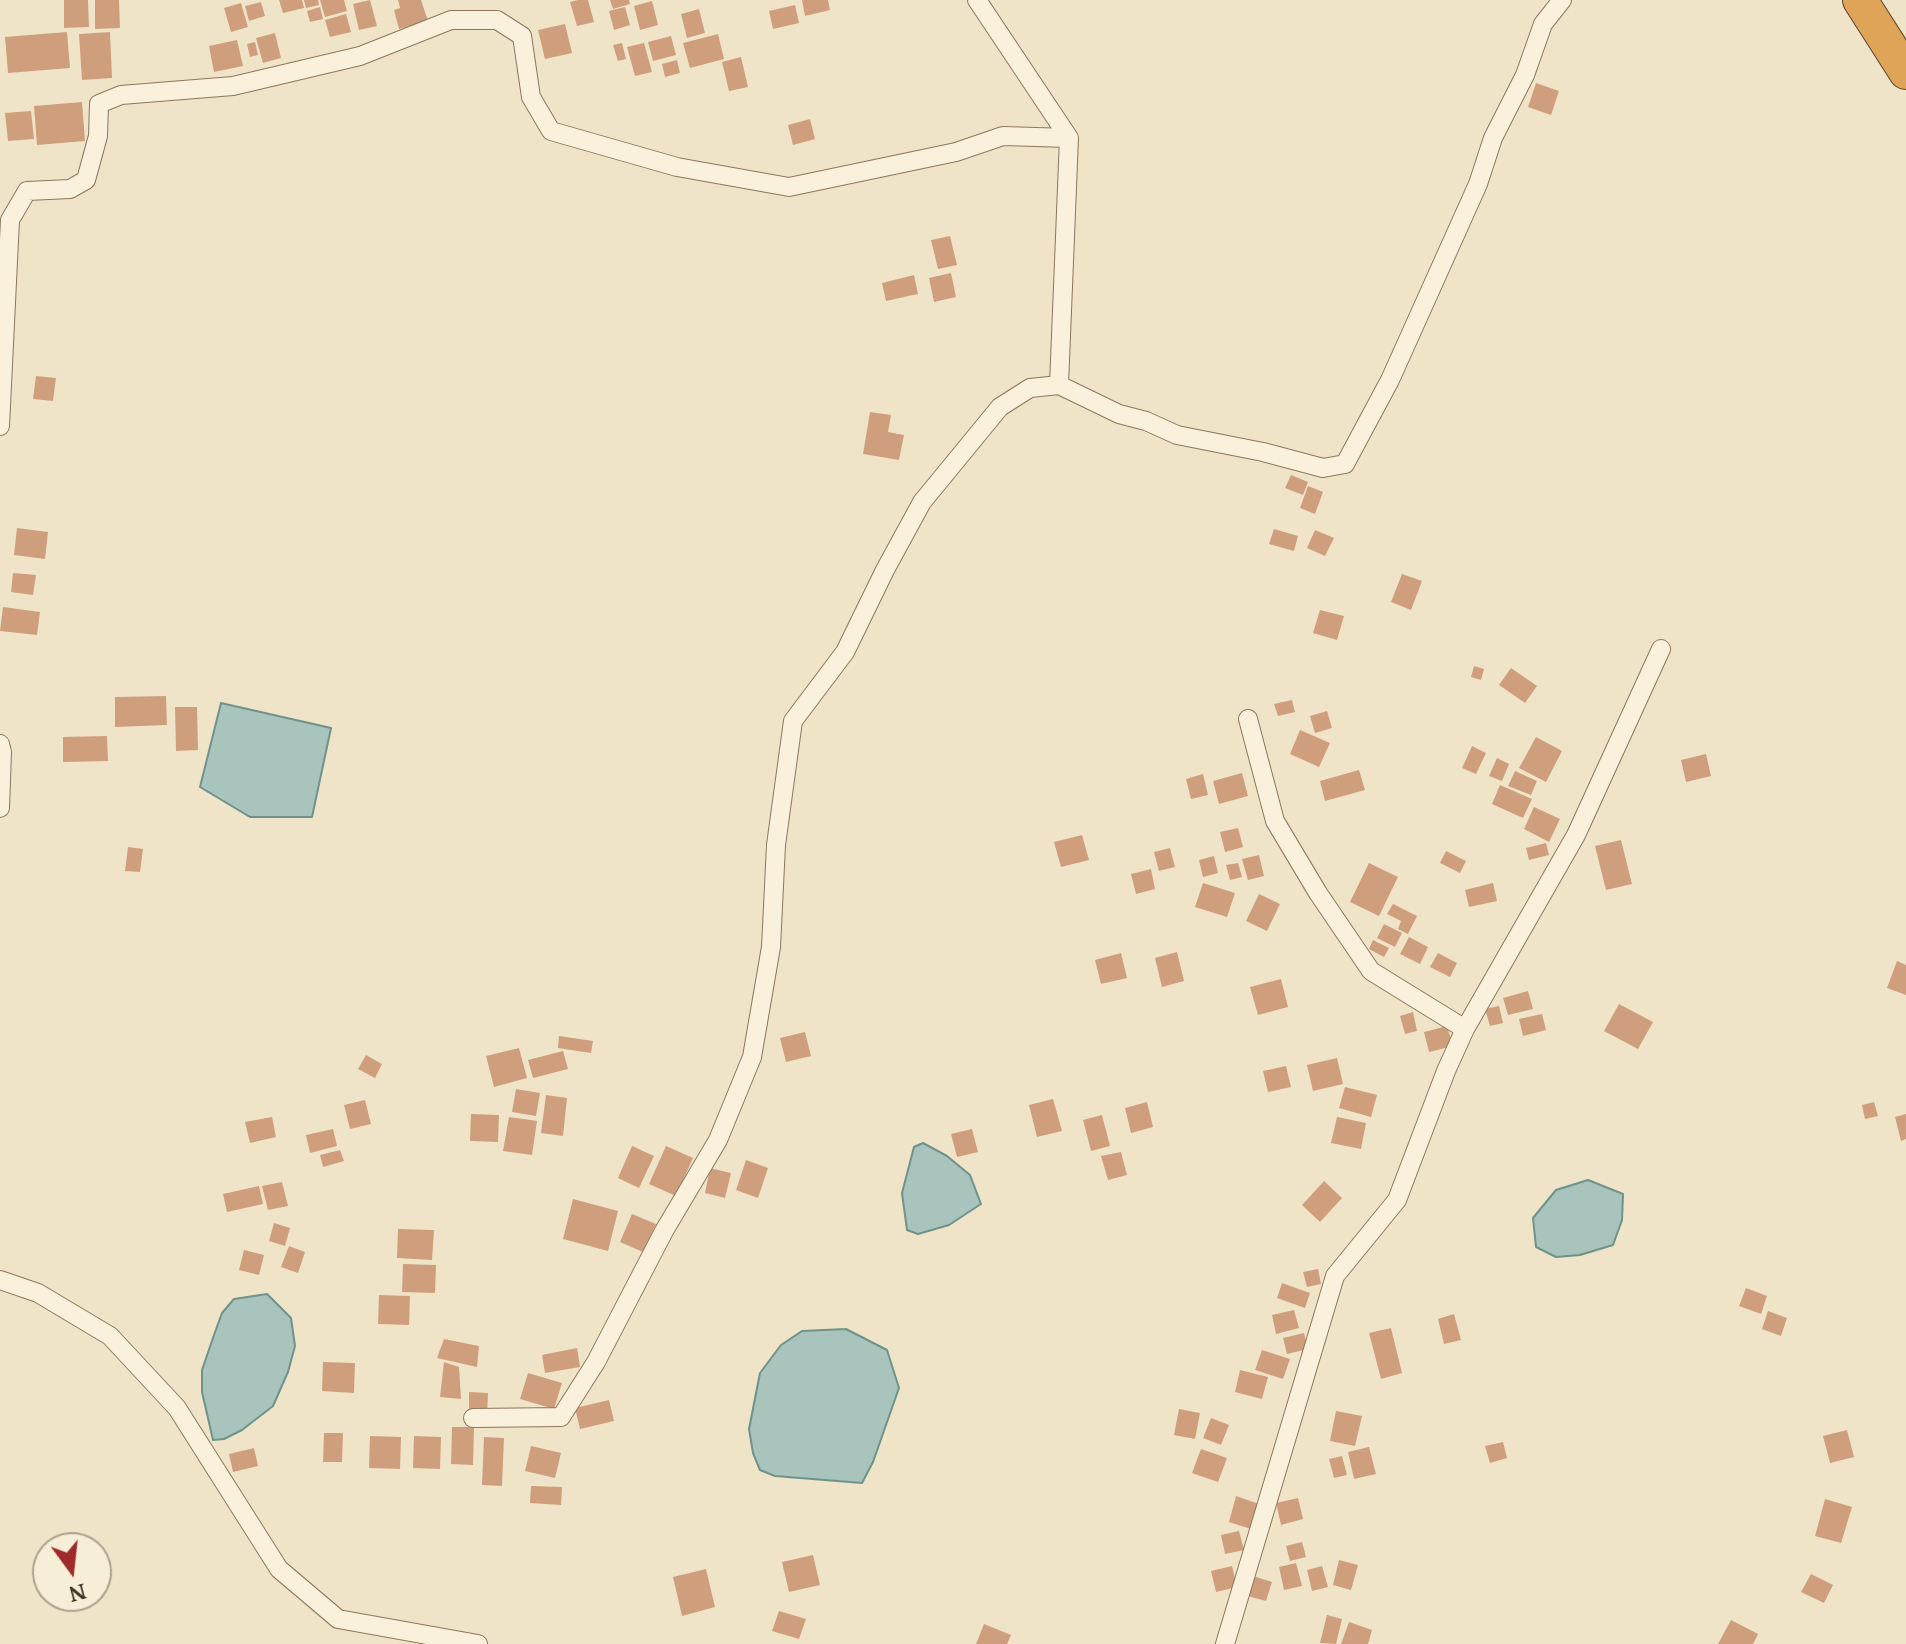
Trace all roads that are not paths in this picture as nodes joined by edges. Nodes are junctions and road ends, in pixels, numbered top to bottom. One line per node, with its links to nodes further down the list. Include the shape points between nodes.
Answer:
1 (977, 0): 5 (street)
2 (1562, 0): 6 (street, via 1543,24 1390,380 1345,464 1323,468 1177,435)
3 (1860, 0): 4 (highway)
4 (1906, 72)
5 (1069, 138): 6 (street); 7 (street, via 1003,136 956,152 789,187 677,167 551,131 531,97 522,36 497,20 451,20 360,56 233,86 121,95 99,104 98,136 86,180 70,189 27,191 10,220)
6 (1059, 385): 14 (street, via 1030,388 1000,407 922,502 845,652 793,721 776,845 771,947 752,1057 718,1140 596,1362 561,1417)
7 (0, 426)
8 (1661, 649): 12 (street, via 1576,835)
9 (1248, 719): 12 (street, via 1275,821 1371,971)
10 (0, 744): 11 (street)
11 (0, 808)
12 (1465, 1029): 16 (street, via 1397,1200 1335,1276)
13 (0, 1280): 15 (street, via 38,1293 110,1336 177,1408 279,1569 338,1619)
14 (473, 1418)
15 (478, 1644)
16 (1225, 1644)

